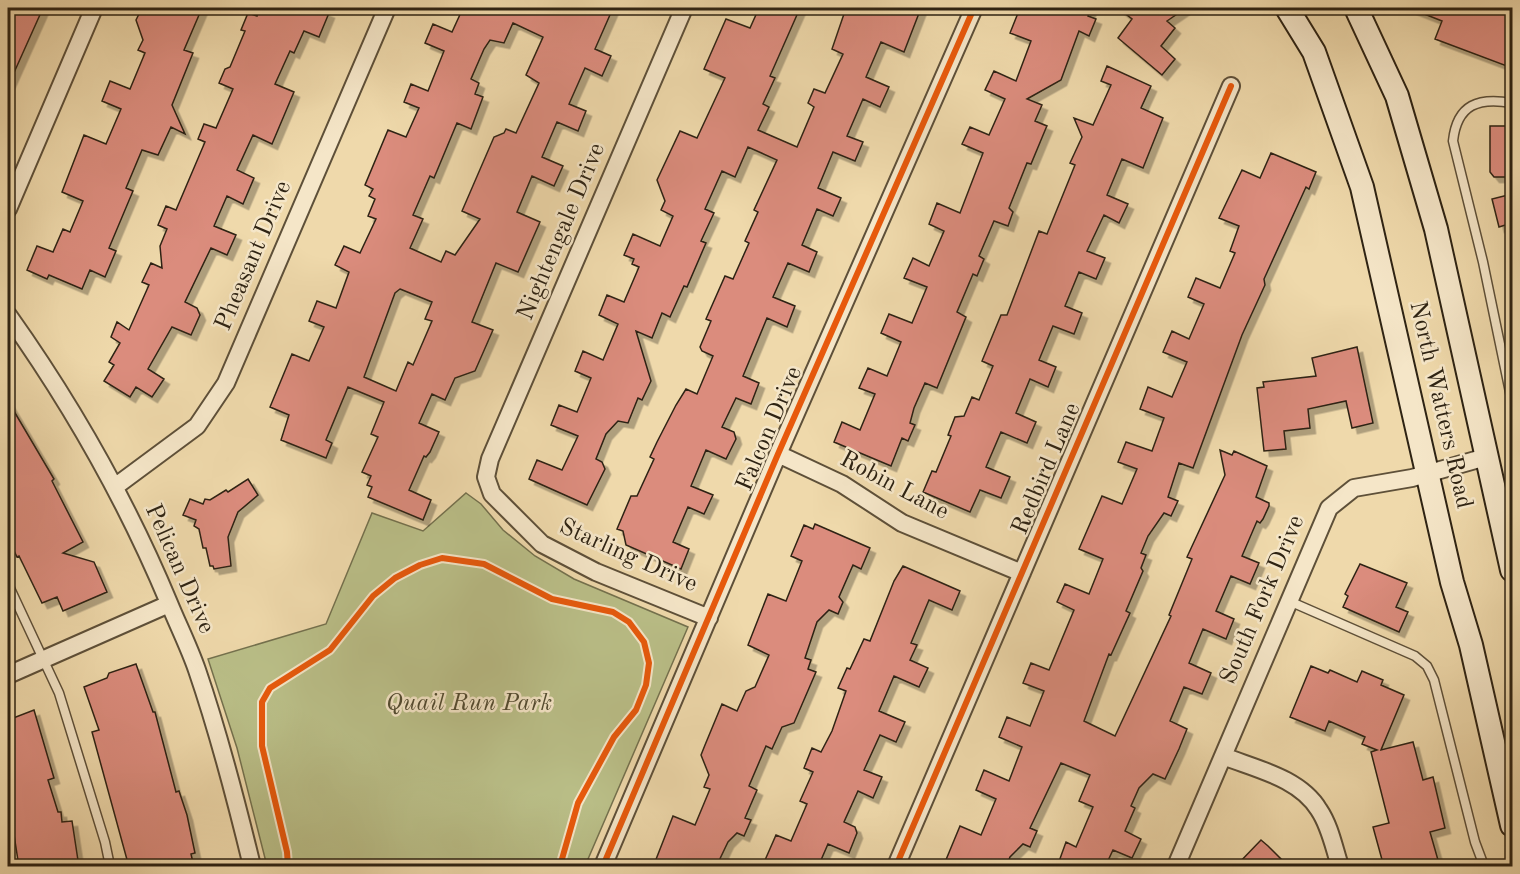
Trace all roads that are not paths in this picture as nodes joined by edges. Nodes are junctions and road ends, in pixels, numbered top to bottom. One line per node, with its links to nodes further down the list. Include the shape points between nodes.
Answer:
1 (94, 8): 9 (street)
2 (387, 8): 16 (street, Pheasant Drive, via 226,383 197,426)
3 (684, 8): 15 (street, Nightengale Drive)
4 (974, 8): 12 (street, Falcon Drive)
5 (1287, 8): 14 (main road, North Watters Road, via 1314,52 1362,186)
6 (1356, 8): 13 (main road, North Watters Road, via 1397,96 1433,218)
7 (1231, 86): 18 (street, Redbird Lane)
8 (1512, 103): 11 (lane, via 1494,99 1470,107 1455,128 1454,141)
9 (8, 210)
10 (8, 315): 16 (street, Pelican Drive)
11 (1512, 402)
12 (778, 454): 18 (street, Robin Lane, via 842,484 902,523); 22 (street, Falcon Drive)
13 (1486, 457): 14 (street, South Fork Drive); 17 (main road, North Watters Road)
14 (1429, 473): 20 (street, South Fork Drive, via 1354,488 1338,499 1326,515); 26 (main road, North Watters Road)
15 (486, 477): 22 (street, Starling Drive, via 492,494 542,544 596,572)
16 (116, 486): 21 (street, Pelican Drive)
17 (1512, 570)
18 (1022, 573): 30 (street, Redbird Lane)
19 (8, 584): 23 (lane)
20 (1288, 601): 25 (street, South Fork Drive); 33 (lane, via 1415,656 1427,666)
21 (169, 604): 23 (street); 28 (street, Pelican Drive, via 218,733)
22 (709, 618): 29 (street, Falcon Drive)
23 (44, 659): 24 (street); 27 (lane, via 59,693)
24 (8, 675)
25 (1223, 756): 31 (street, South Fork Drive); 32 (street, via 1303,791 1319,809)
26 (1512, 825)
27 (110, 867)
28 (252, 867)
29 (603, 867)
30 (896, 867)
31 (1176, 867)
32 (1340, 867)
33 (1484, 867)

